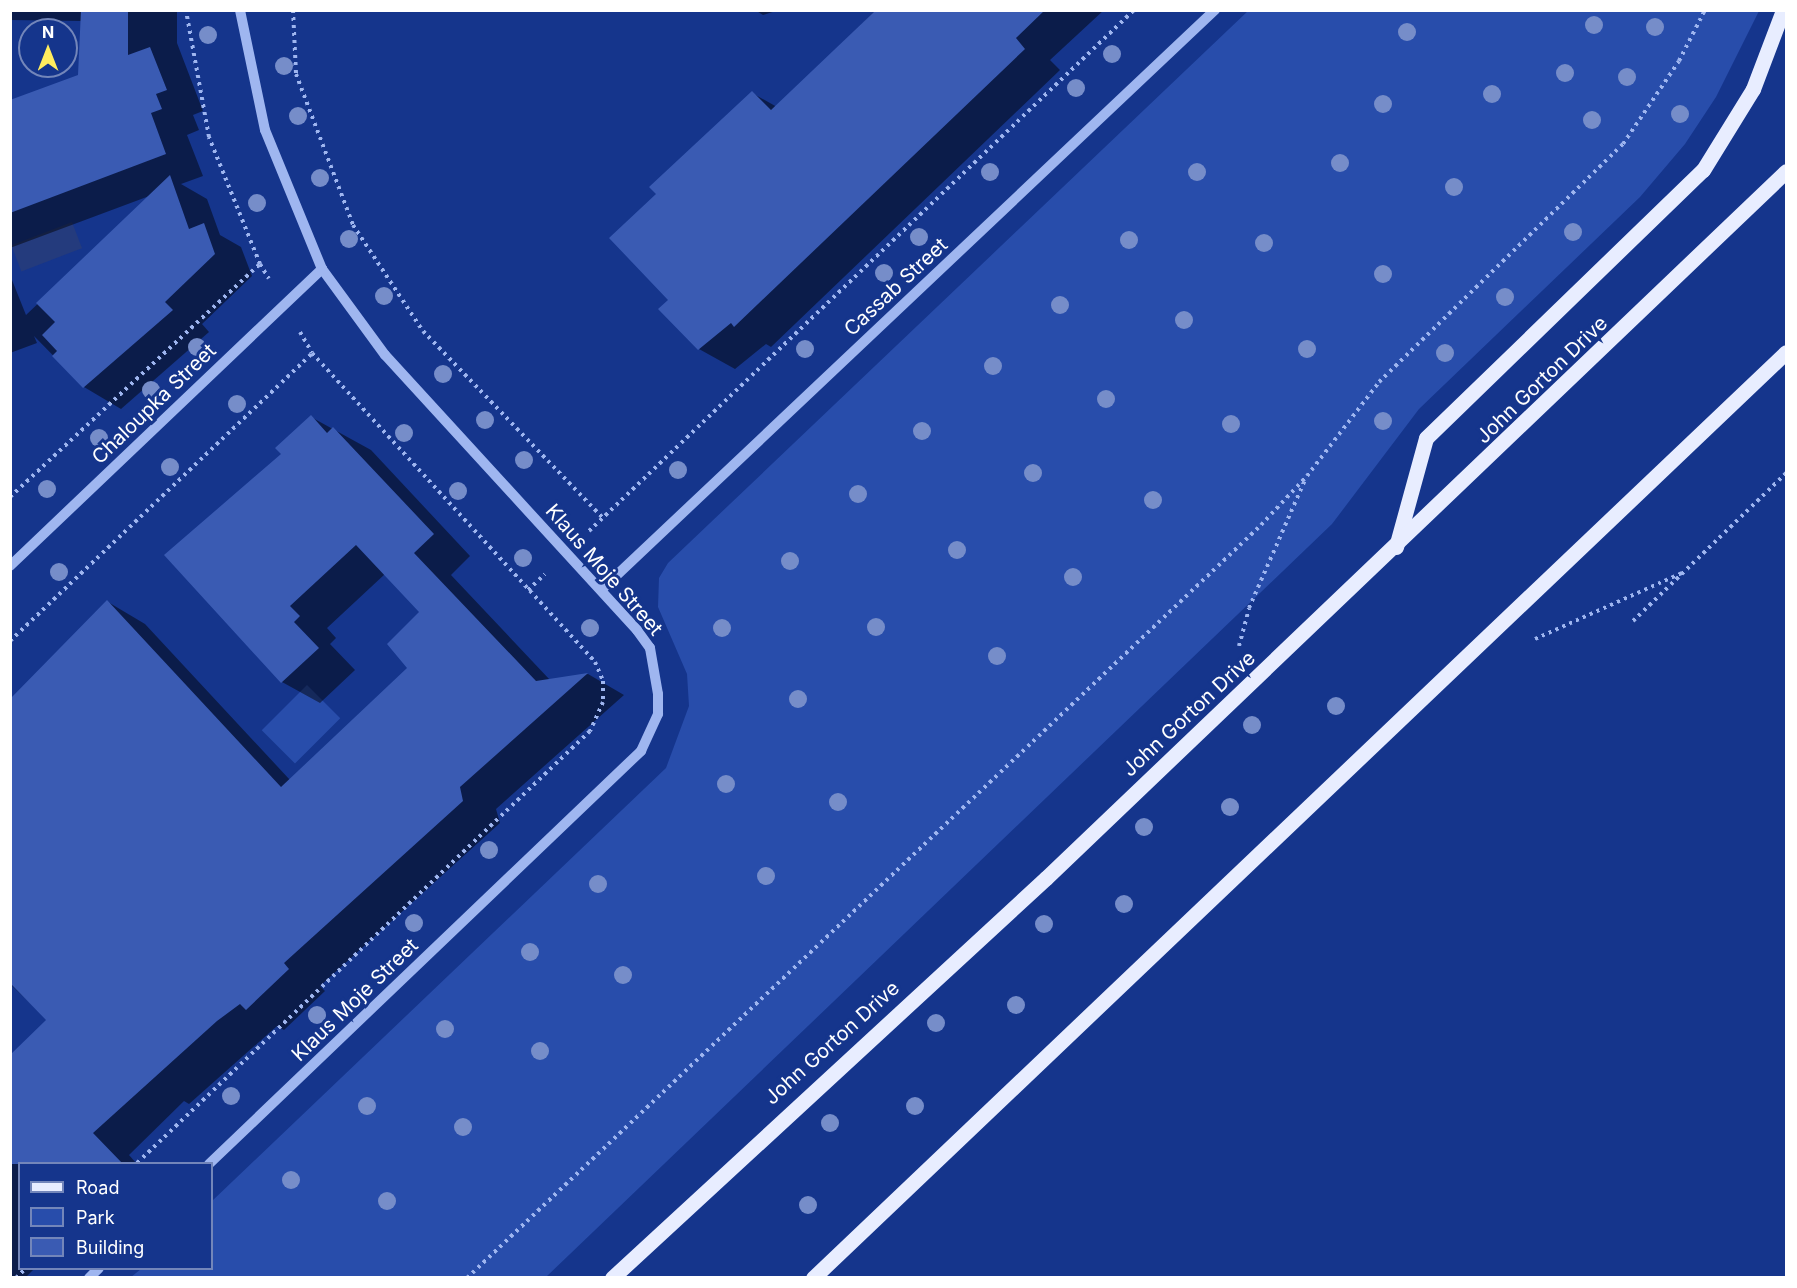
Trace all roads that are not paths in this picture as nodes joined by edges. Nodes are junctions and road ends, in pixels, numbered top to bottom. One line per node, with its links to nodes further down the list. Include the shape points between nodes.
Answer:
1 (240, 10): 5 (street, Klaus Moje Street, via 265,130)
2 (1215, 10): 9 (street, Cassab Street)
3 (1783, 10): 7 (main road, via 1754,89 1703,170 1426,438)
4 (1786, 171): 7 (main road, John Gorton Drive)
5 (322, 268): 8 (street, Chaloupka Street); 9 (street, Klaus Moje Street, via 385,356)
6 (1786, 352): 12 (main road)
7 (1396, 547): 11 (main road, John Gorton Drive)
8 (10, 566)
9 (601, 591): 10 (street, Klaus Moje Street, via 637,630 657,672 658,714 641,751)
10 (211, 1162)
11 (612, 1278)
12 (813, 1278)

